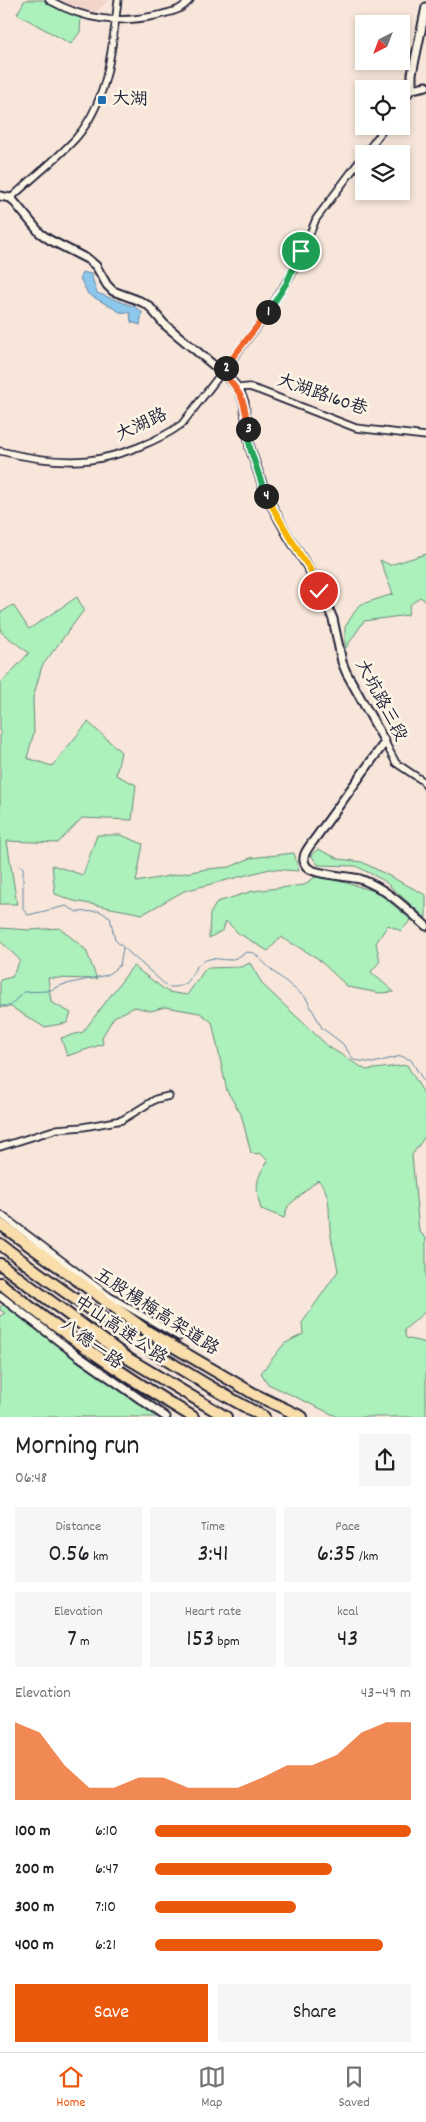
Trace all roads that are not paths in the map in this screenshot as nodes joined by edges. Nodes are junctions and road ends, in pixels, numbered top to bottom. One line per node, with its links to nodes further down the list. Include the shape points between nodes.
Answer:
1 (49, 0): 5 (street, via 68,10)
2 (118, 0): 5 (street)
3 (190, 0): 5 (street, via 181,10 136,20)
4 (426, 7): 7 (street, via 412,74)
5 (116, 20): 13 (street, via 109,68 87,123)
6 (426, 86): 7 (street)
7 (412, 89): 8 (street)
8 (410, 92)
9 (379, 135): 10 (street, 大湖路)
10 (371, 145)
11 (355, 166): 14 (street, 大湖路, via 316,219 297,265 277,299)
12 (0, 196): 13 (street)
13 (11, 198): 14 (street, 大坑路三段, via 40,233 89,260 113,291 149,306 164,324)
14 (223, 373): 15 (street, 大坑路三段); 17 (street, 大湖路, via 178,427 114,455 63,460)
15 (238, 388): 16 (street, 大湖路160巷, via 261,391 356,428); 18 (street, 大坑路三段, via 244,402 250,448 266,495 310,569 333,619 346,672)
16 (426, 436)
17 (0, 451)
18 (385, 742): 19 (street, 大坑路三段, via 396,764); 20 (street, via 307,850 304,863 312,871 352,877 376,885)
19 (426, 786)
20 (426, 926)
21 (169, 1096): 22 (street, via 156,1099 122,1120 57,1129)
22 (0, 1147)
23 (0, 1214): 29 (street, via 101,1290)
24 (0, 1224): 34 (highway, 五股楊梅高架道路, via 147,1331 256,1395)
25 (0, 1244): 33 (highway, 中山高速公路, via 85,1308 203,1384)
26 (0, 1264): 32 (highway, 中山高速公路, via 129,1359)
27 (0, 1283): 31 (highway, via 134,1382)
28 (0, 1296): 30 (street, 八德一路, via 77,1356)
29 (179, 1337)
30 (166, 1417)
31 (193, 1417)
32 (226, 1417)
33 (264, 1417)
34 (302, 1417)

